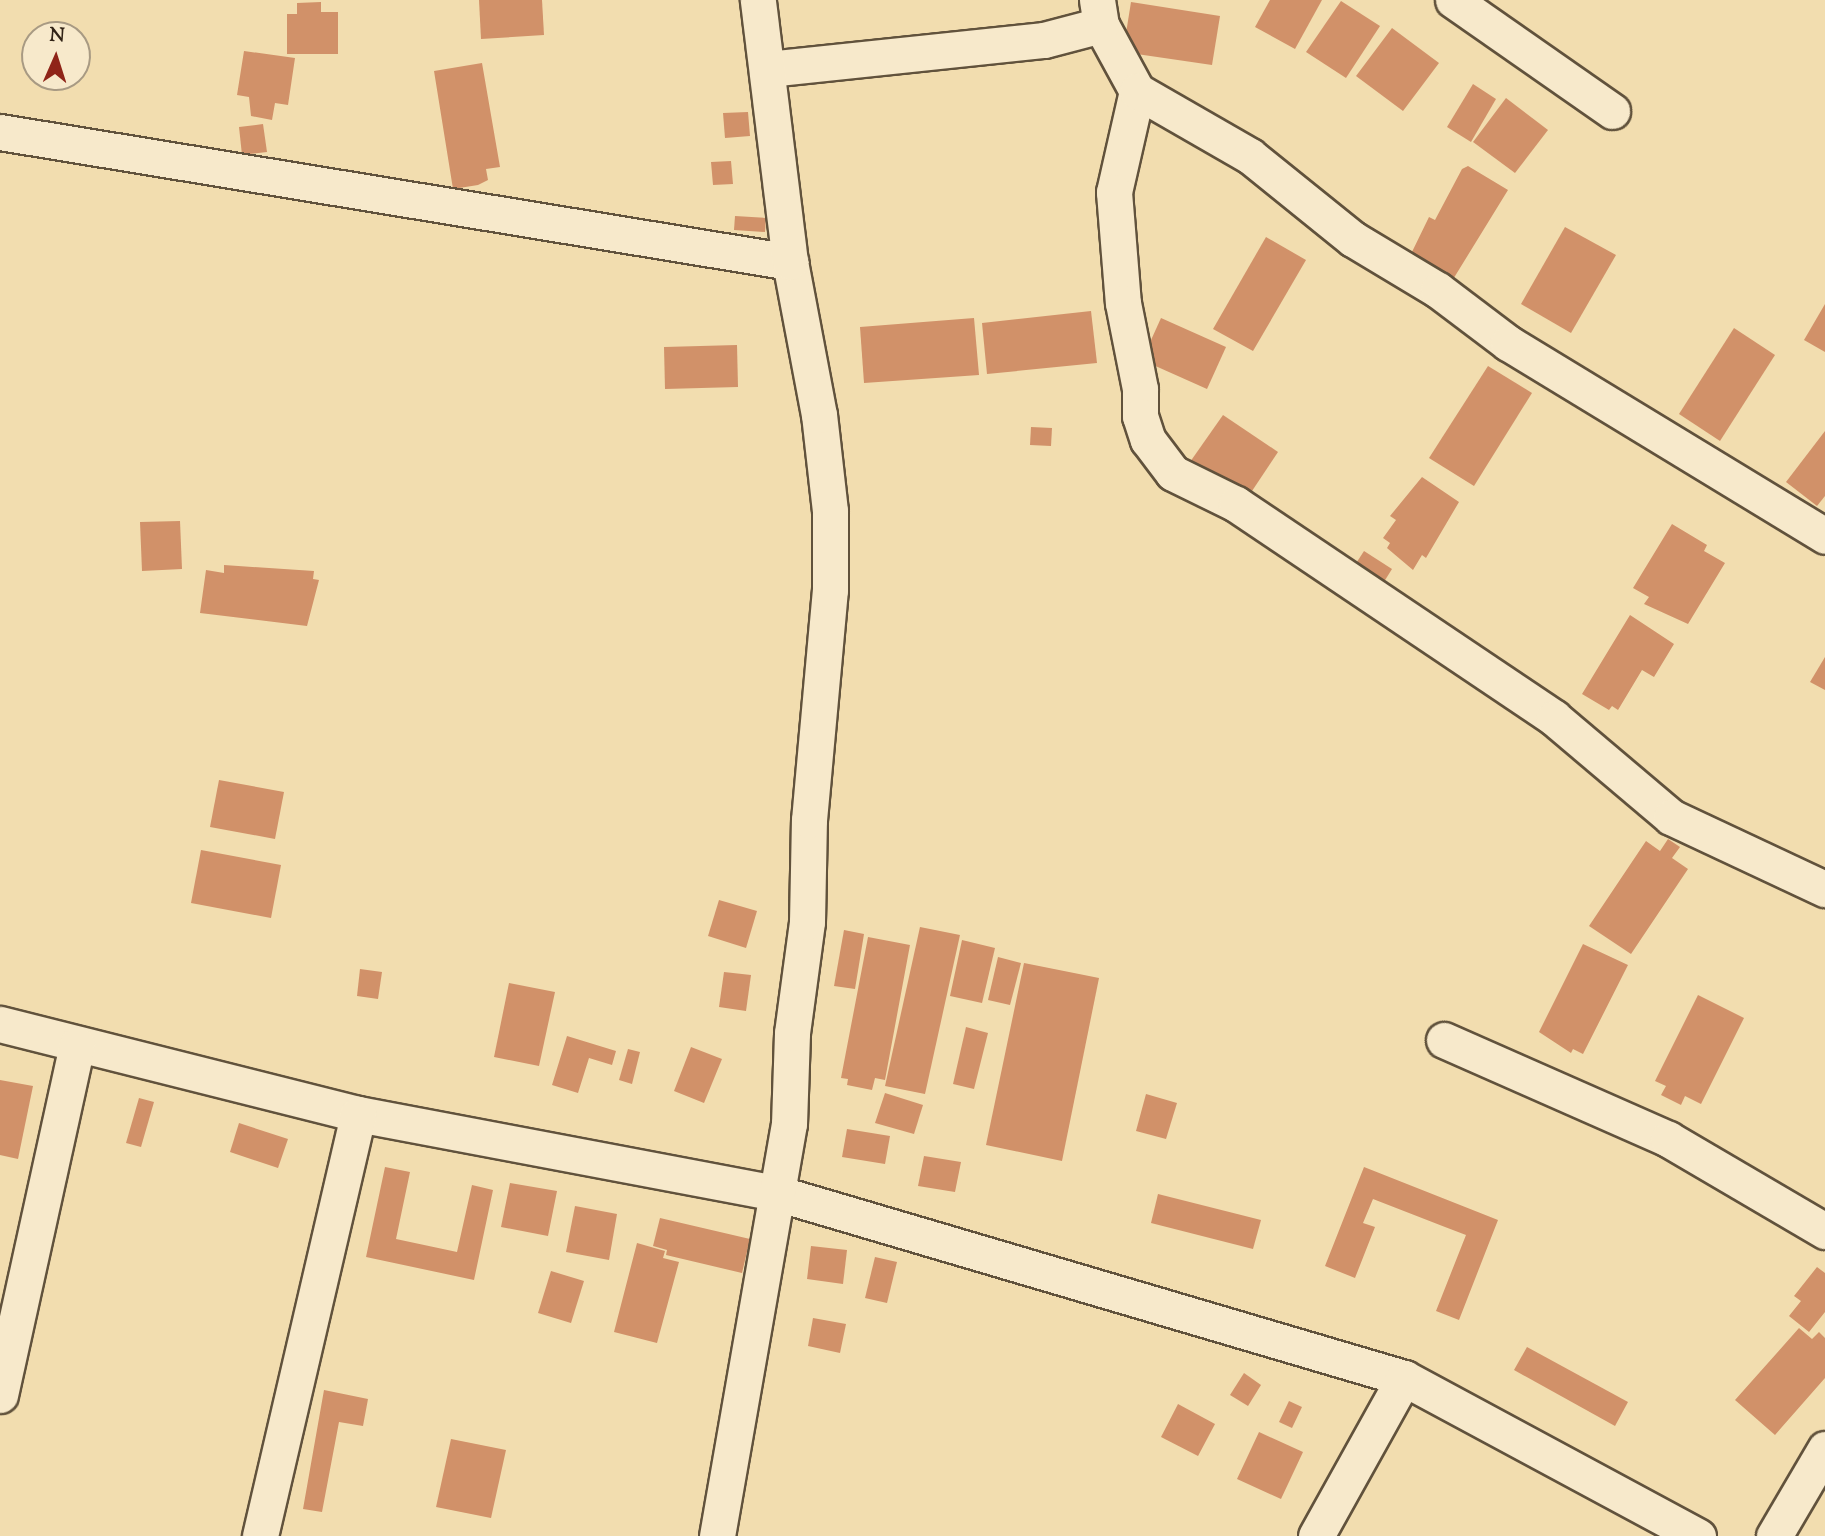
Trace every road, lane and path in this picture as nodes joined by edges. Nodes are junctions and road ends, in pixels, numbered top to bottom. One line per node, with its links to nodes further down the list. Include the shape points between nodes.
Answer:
1 (758, 0): 4 (street)
2 (1453, 0): 6 (street)
3 (1099, 13): 4 (street, via 1044,40); 5 (street)
4 (768, 69): 8 (street)
5 (1136, 91): 9 (street, via 1250,156 1353,239 1438,290 1508,343); 10 (street, via 1114,192 1123,303 1140,389 1140,416 1148,440 1173,473 1236,504 1554,718 1671,817)
6 (1612, 111)
7 (0, 132): 8 (street)
8 (790, 262): 15 (street, via 819,415 830,511 830,590 809,820 807,922 792,1034)
9 (1825, 536)
10 (1825, 889)
11 (0, 1024): 13 (street)
12 (1444, 1040): 16 (street, via 1668,1139)
13 (77, 1044): 14 (street); 18 (street)
14 (358, 1114): 15 (street); 20 (street)
15 (780, 1194): 17 (street); 21 (street)
16 (1825, 1231)
17 (1404, 1378): 22 (street); 23 (street)
18 (0, 1395)
19 (1825, 1449): 24 (street)
20 (270, 1534)
21 (717, 1536)
22 (1316, 1536)
23 (1698, 1536)
24 (1774, 1536)

